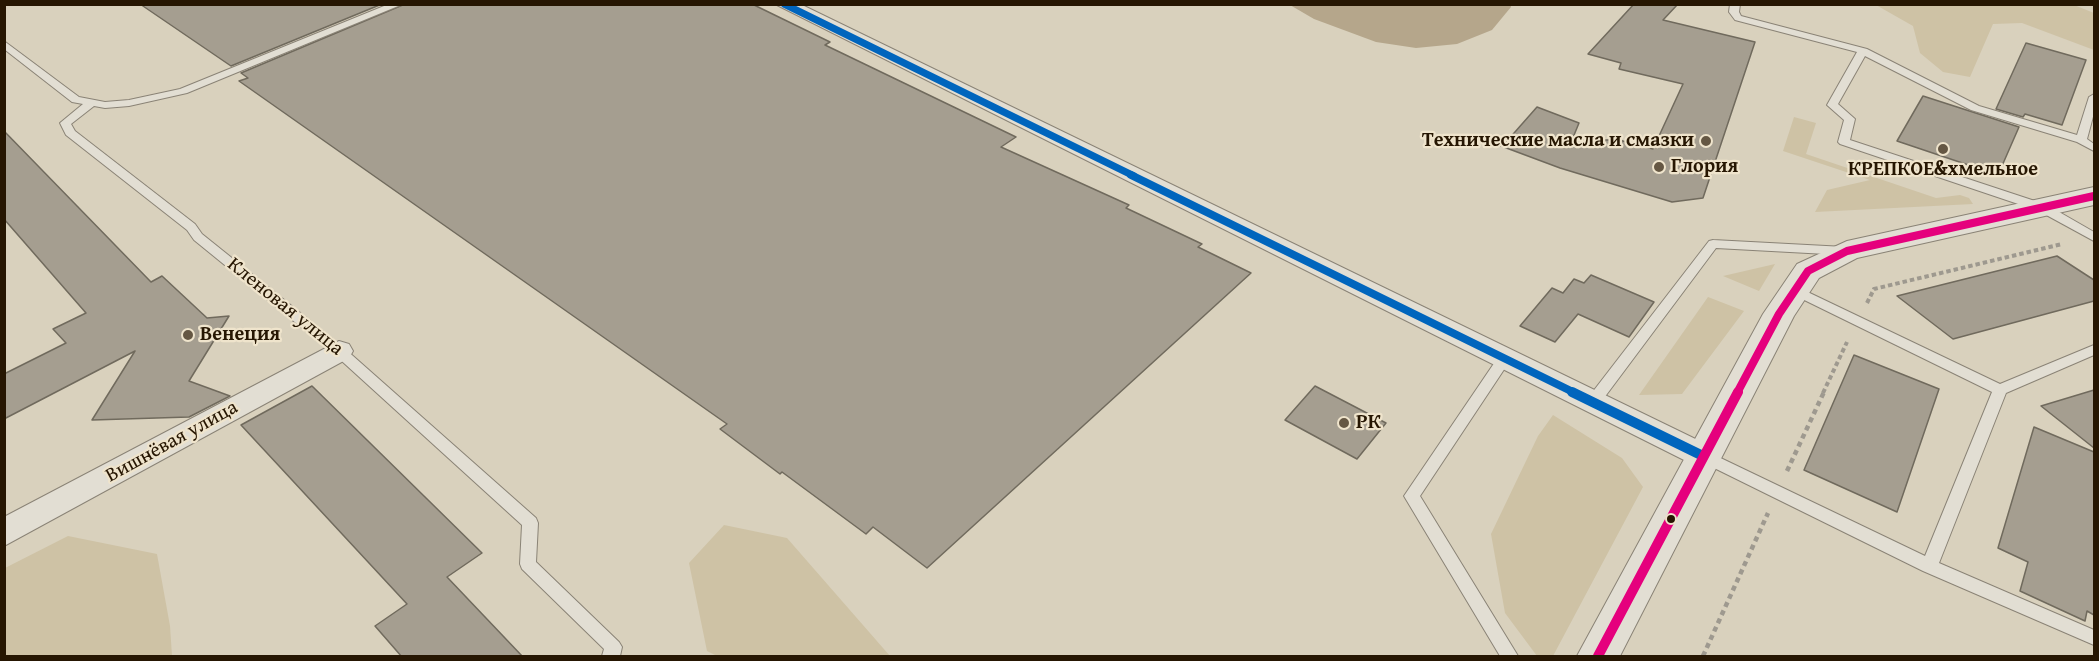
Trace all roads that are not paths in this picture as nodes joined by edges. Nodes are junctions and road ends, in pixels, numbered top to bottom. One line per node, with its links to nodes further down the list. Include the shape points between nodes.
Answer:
1 (399, 4): 7 (lane, via 183,91 129,103)
2 (784, 4): 17 (street)
3 (1735, 4): 5 (lane, via 1738,18)
4 (4, 44): 7 (lane, via 76,100)
5 (1863, 51): 8 (lane, via 1975,108); 11 (lane, via 1832,105 1850,119 1844,142)
6 (2094, 97): 8 (lane)
7 (90, 104): 16 (lane, Кленовая улица, via 66,123 70,134)
8 (2081, 140): 9 (lane)
9 (2094, 147)
10 (2094, 196): 11 (street)
11 (2043, 208): 12 (lane); 13 (street)
12 (2094, 237)
13 (1847, 251): 14 (street, via 1808,271); 19 (lane, via 1713,244)
14 (1795, 290): 18 (lane); 20 (street)
15 (2094, 350): 18 (lane)
16 (339, 351): 21 (street, Вишнёвая улица); 24 (lane, Кленовая улица, via 530,523 528,564 613,647)
17 (1504, 359): 19 (street); 25 (lane, via 1412,496)
18 (2000, 390): 22 (lane)
19 (1593, 402): 20 (street)
20 (1703, 456): 22 (lane); 26 (street)
21 (4, 533)
22 (1929, 566): 23 (lane)
23 (2094, 638)
24 (611, 657)
25 (1509, 657)
26 (1598, 657)

